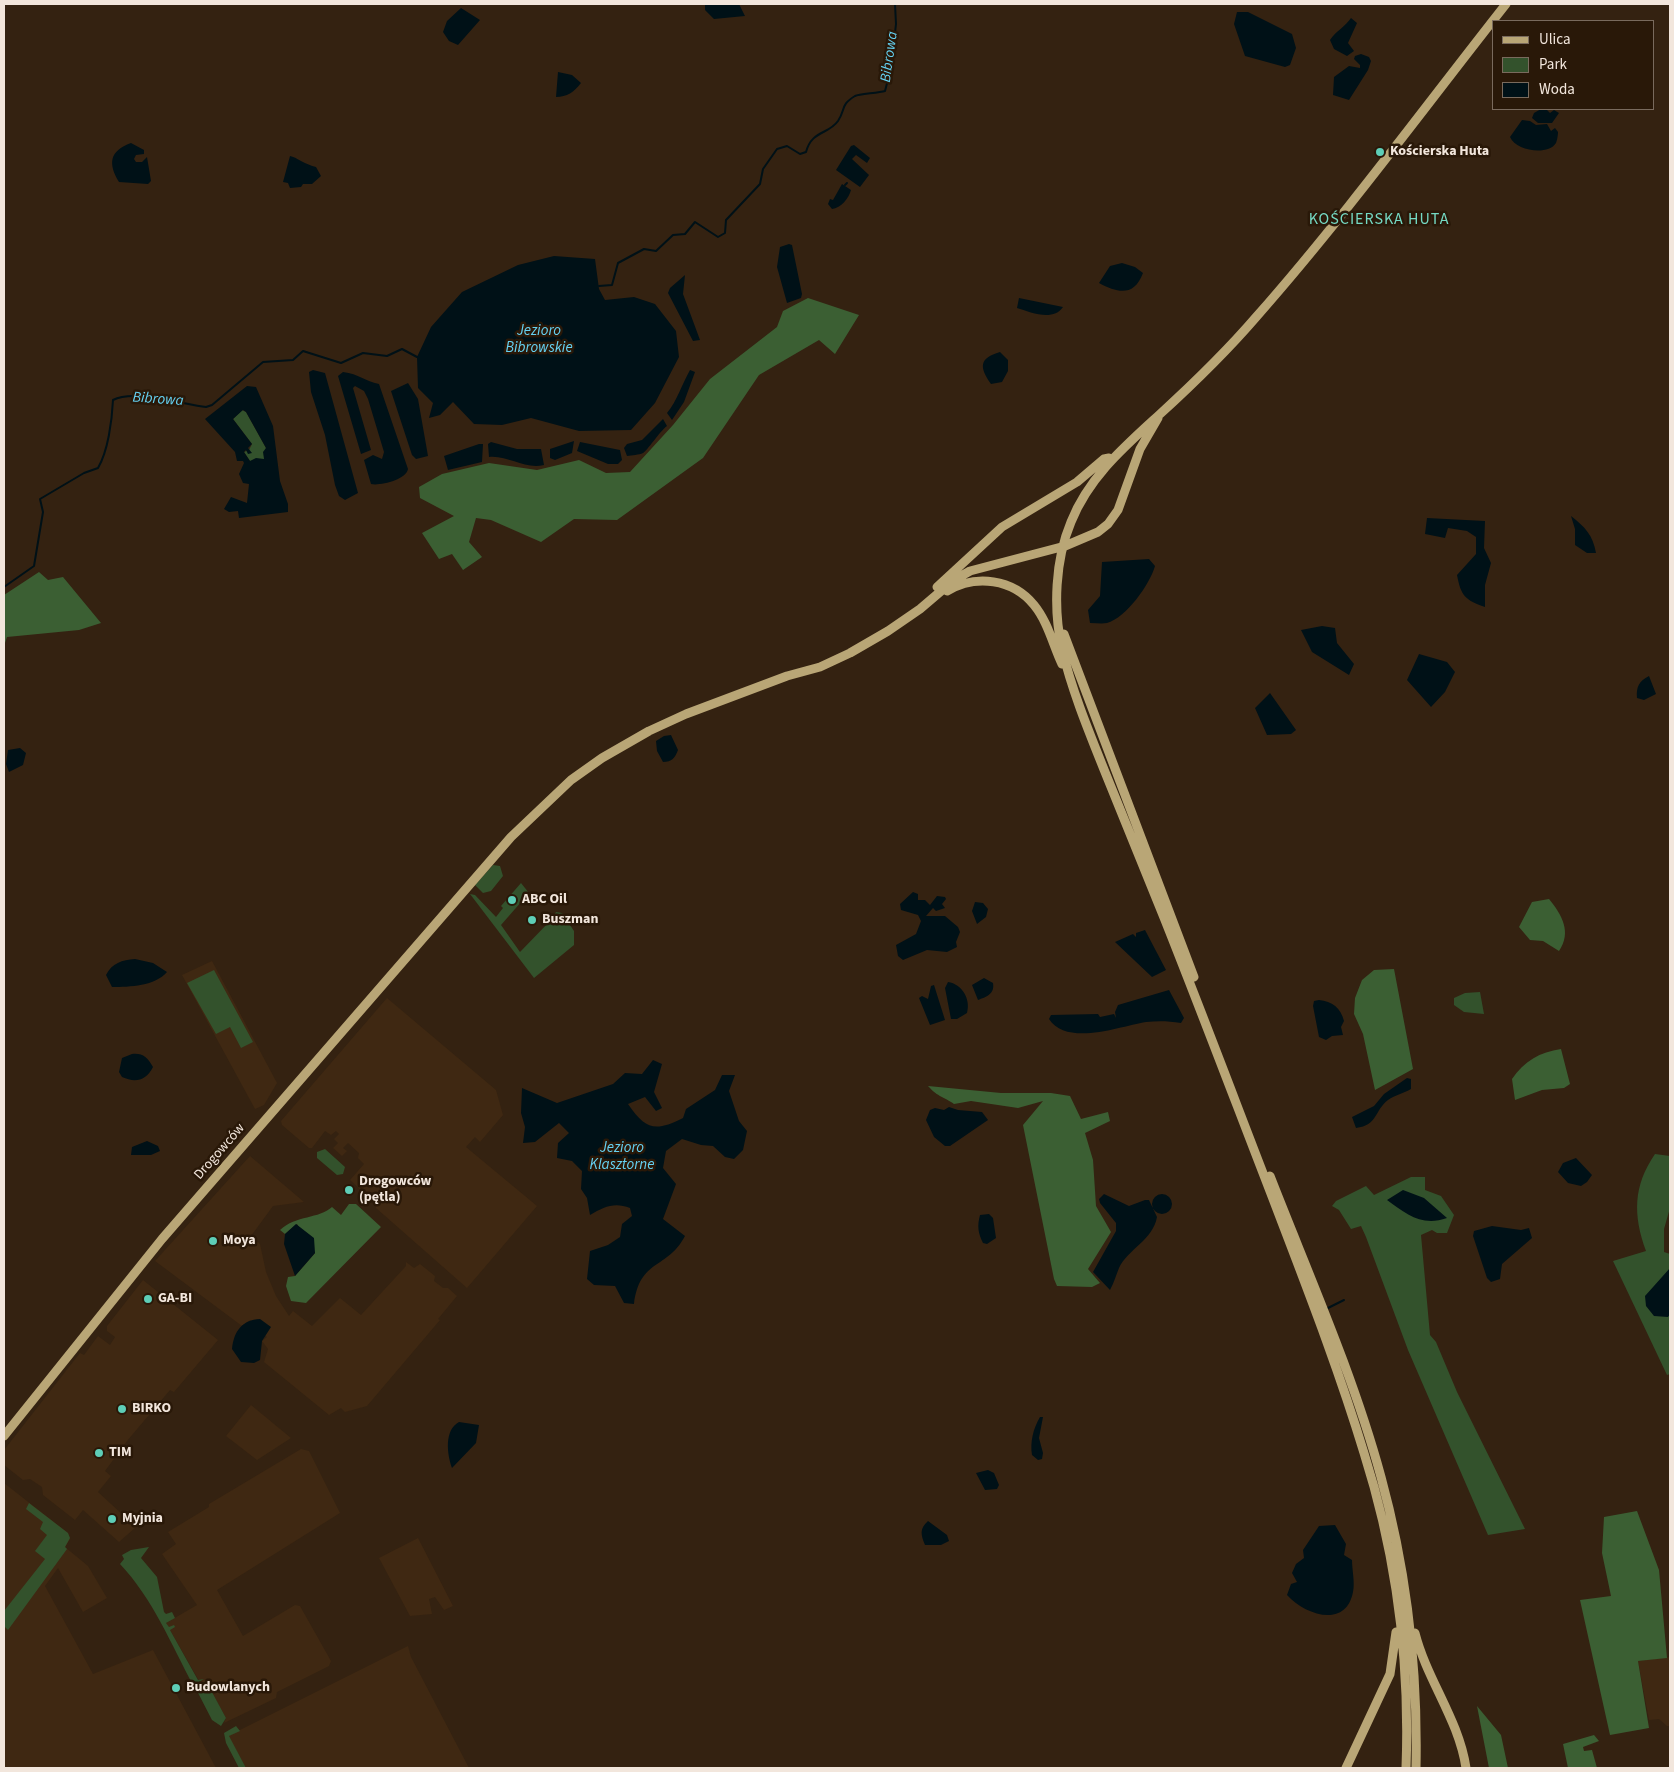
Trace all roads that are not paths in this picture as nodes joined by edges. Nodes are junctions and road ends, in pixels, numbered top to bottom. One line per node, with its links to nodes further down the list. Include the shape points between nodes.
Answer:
1 (1506, 4): 2 (main road)
2 (1493, 20)
3 (1492, 22): 4 (main road, via 1296,271 1226,349)
4 (1159, 415): 5 (main road); 6 (main road, via 1140,449 1118,510 1103,528 1081,542 970,571)
5 (1112, 457): 7 (main road, via 1085,493 1065,537 1057,586); 8 (main road, via 1104,459 1077,482 1002,528 923,601 888,626 848,649)
6 (938, 594): 8 (main road, via 920,610 870,642 820,667); 9 (main road, via 978,581 1004,584 1023,594 1040,614)
7 (1059, 617): 9 (main road, via 1062,648); 11 (main road, via 1173,924 1355,1394 1384,1486)
8 (794, 673): 10 (main road, Drogowców, via 656,727 591,766 529,818 133,1274)
9 (1076, 694): 12 (main road, via 1346,1397 1372,1480)
10 (4, 1436)
11 (1406, 1600): 15 (main road, via 1416,1700); 16 (main road, via 1423,1661 1456,1729)
12 (1397, 1604): 13 (main road, via 1390,1674); 14 (main road, via 1406,1700)
13 (1346, 1768)
14 (1406, 1768)
15 (1416, 1768)
16 (1466, 1768)

